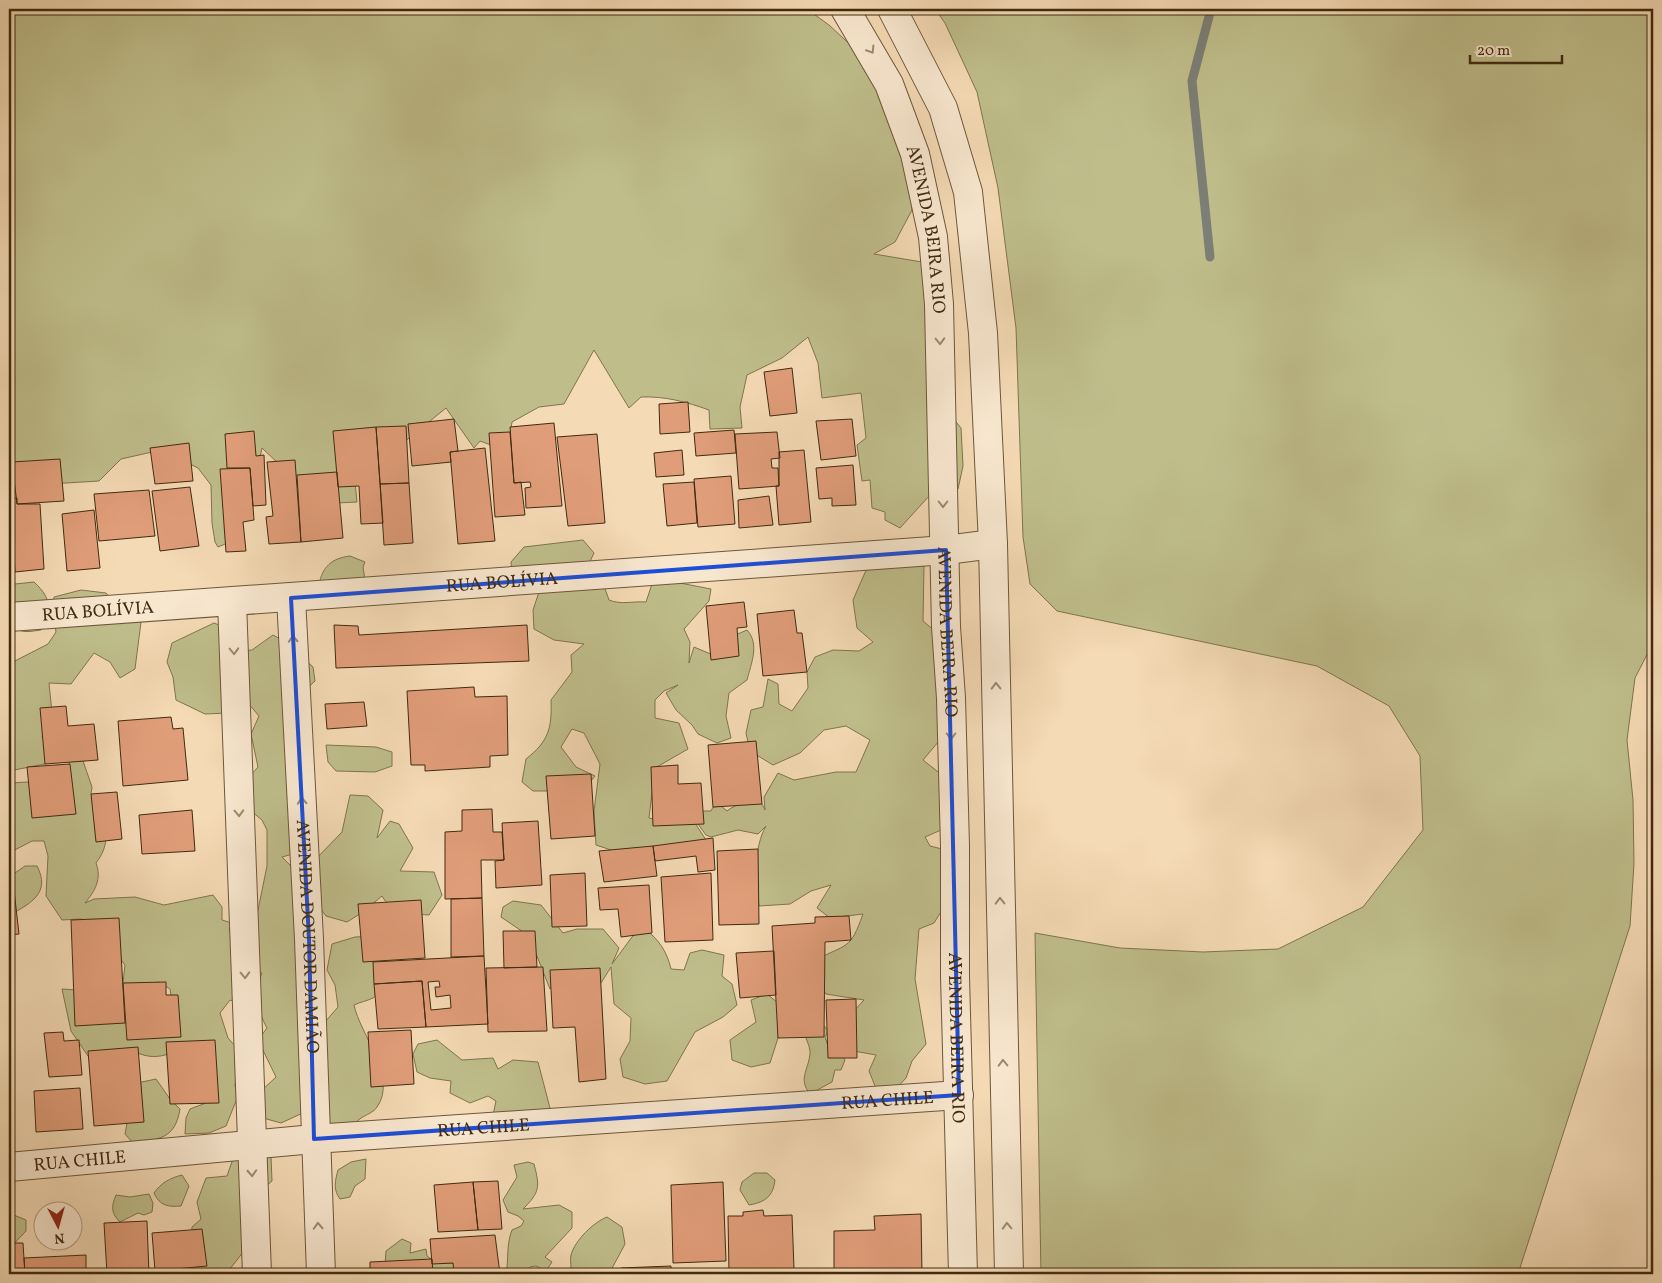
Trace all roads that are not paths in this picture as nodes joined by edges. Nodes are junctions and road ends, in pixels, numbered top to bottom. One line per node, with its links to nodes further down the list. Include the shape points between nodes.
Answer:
1 (845, 9): 4 (street, AVENIDA BEIRA RIO, one-way to 4, via 889,84 915,154 926,198 939,304)
2 (892, 9): 3 (street, via 942,108 968,192 983,333)
3 (993, 544): 4 (street, RUA BOLÍVIA); 15 (street, one-way to 3)
4 (946, 550): 5 (street, RUA BOLÍVIA); 8 (street, AVENIDA BEIRA RIO, one-way to 8)
5 (291, 598): 6 (street, RUA BOLÍVIA); 9 (street, AVENIDA DOUTOR DAMIÃO, one-way to 5, via 309,939)
6 (232, 602): 7 (street, RUA BOLÍVIA); 10 (street, one-way to 10)
7 (9, 617)
8 (958, 1095): 9 (street, RUA CHILE); 14 (street, AVENIDA BEIRA RIO)
9 (314, 1139): 10 (street, RUA CHILE); 13 (street, AVENIDA DOUTOR DAMIÃO, one-way to 9)
10 (251, 1144): 11 (street, RUA CHILE); 12 (street, one-way to 12)
11 (9, 1167)
12 (257, 1274)
13 (320, 1274)
14 (963, 1274)
15 (1009, 1274)

